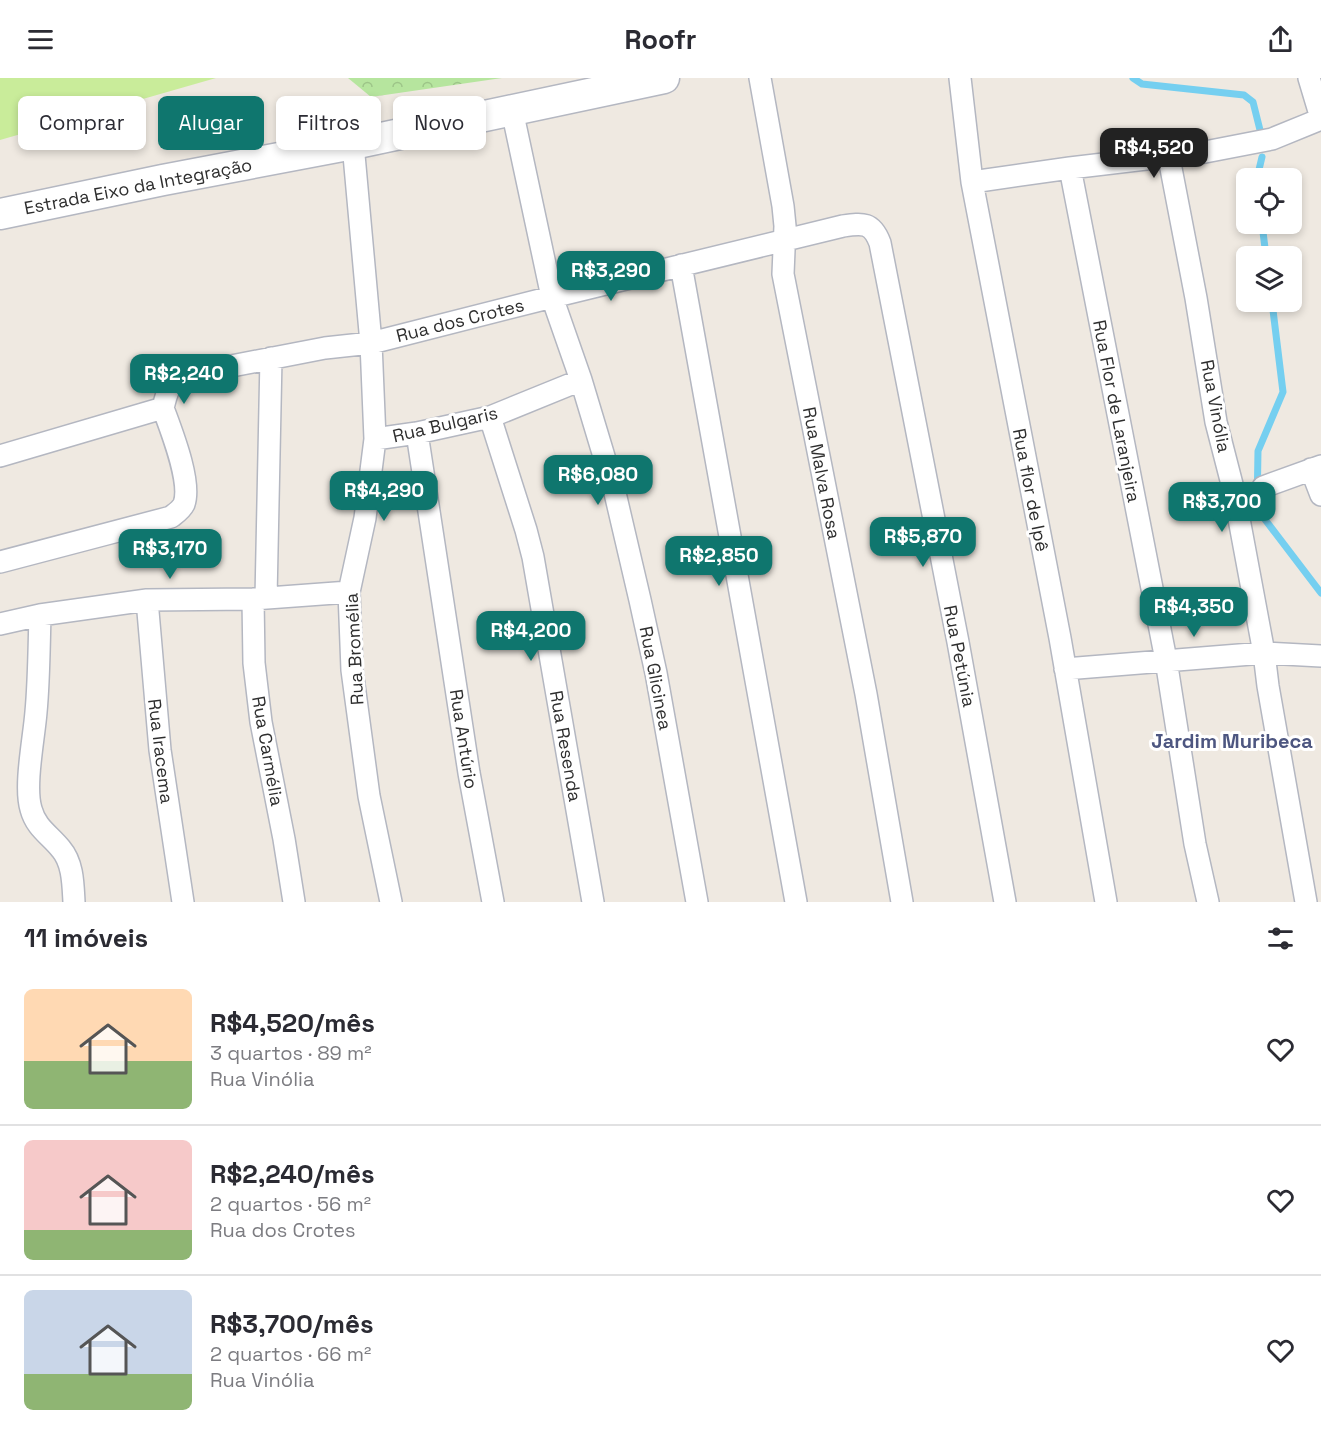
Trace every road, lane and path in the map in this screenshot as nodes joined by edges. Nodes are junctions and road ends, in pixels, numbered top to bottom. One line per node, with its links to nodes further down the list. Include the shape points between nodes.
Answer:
1 (664, 78): 5 (main road, Estrada Eixo da Integração)
2 (760, 78): 15 (street, Rua Malva Rosa, via 783,206)
3 (960, 78): 12 (street, Rua flor de Ipê)
4 (1310, 78): 6 (street)
5 (512, 110): 7 (main road, Estrada Eixo da Integração); 17 (street, Rua Glicinea)
6 (1321, 118): 10 (street, via 1272,140)
7 (381, 138)
8 (321, 150): 13 (main road, Estrada Eixo da Integração)
9 (354, 150): 18 (street, Rua Bromélia)
10 (1169, 158): 11 (street); 35 (street, Rua Vinólia, via 1216,422 1230,473)
11 (1070, 168): 12 (street); 37 (street, Rua Flor de Laranjeira)
12 (972, 182): 38 (street, Rua flor de Ipê)
13 (0, 214)
14 (843, 226): 15 (street, Rua dos Crotes); 48 (street, Rua Petúnia, via 870,227 880,243)
15 (783, 241): 16 (street, Rua dos Crotes); 47 (street, Rua Malva Rosa, via 783,274 866,694)
16 (681, 265): 17 (street, Rua dos Crotes); 46 (street)
17 (552, 297): 18 (street, Rua dos Crotes); 20 (street, Rua Glicinea)
18 (371, 343): 19 (street, Rua dos Crotes); 24 (street, Rua Bromélia)
19 (271, 358): 21 (street, Rua dos Crotes, via 185,375 173,381 167,390); 31 (street, Rua Carmélia)
20 (581, 380): 22 (street, Rua Bulgaris); 45 (street, Rua Glicinea, via 615,493 643,610)
21 (163, 408): 25 (street); 29 (street, via 185,482 184,506 178,512)
22 (490, 417): 23 (street, Rua Bulgaris); 44 (street, Rua Resenda, via 532,557)
23 (417, 433): 24 (street, Rua Bulgaris); 43 (street, Rua Antúrio)
24 (375, 439): 30 (street, Rua Bromélia, via 365,518)
25 (0, 456)
26 (1316, 467): 27 (street); 28 (street)
27 (1263, 488)
28 (1321, 495)
29 (0, 562)
30 (348, 592): 31 (street); 42 (street, Rua Bromélia, via 352,670 369,796)
31 (259, 599): 32 (street); 41 (street, Rua Carmélia, via 254,663)
32 (147, 600): 33 (street); 40 (street, Rua Iracema, via 160,750)
33 (40, 615): 34 (street); 39 (street, via 30,807 37,824 62,849 69,863)
34 (0, 624)
35 (1264, 653): 36 (street); 37 (street); 51 (street, Rua Vinólia)
36 (1321, 656)
37 (1166, 660): 38 (street); 50 (street, Rua Flor de Laranjeira)
38 (1065, 669): 49 (street, Rua flor de Ipê)
39 (74, 902)
40 (183, 902)
41 (294, 902)
42 (391, 902)
43 (492, 902)
44 (593, 902)
45 (697, 902)
46 (796, 902)
47 (902, 902)
48 (1005, 902)
49 (1106, 902)
50 (1208, 902)
51 (1306, 902)

